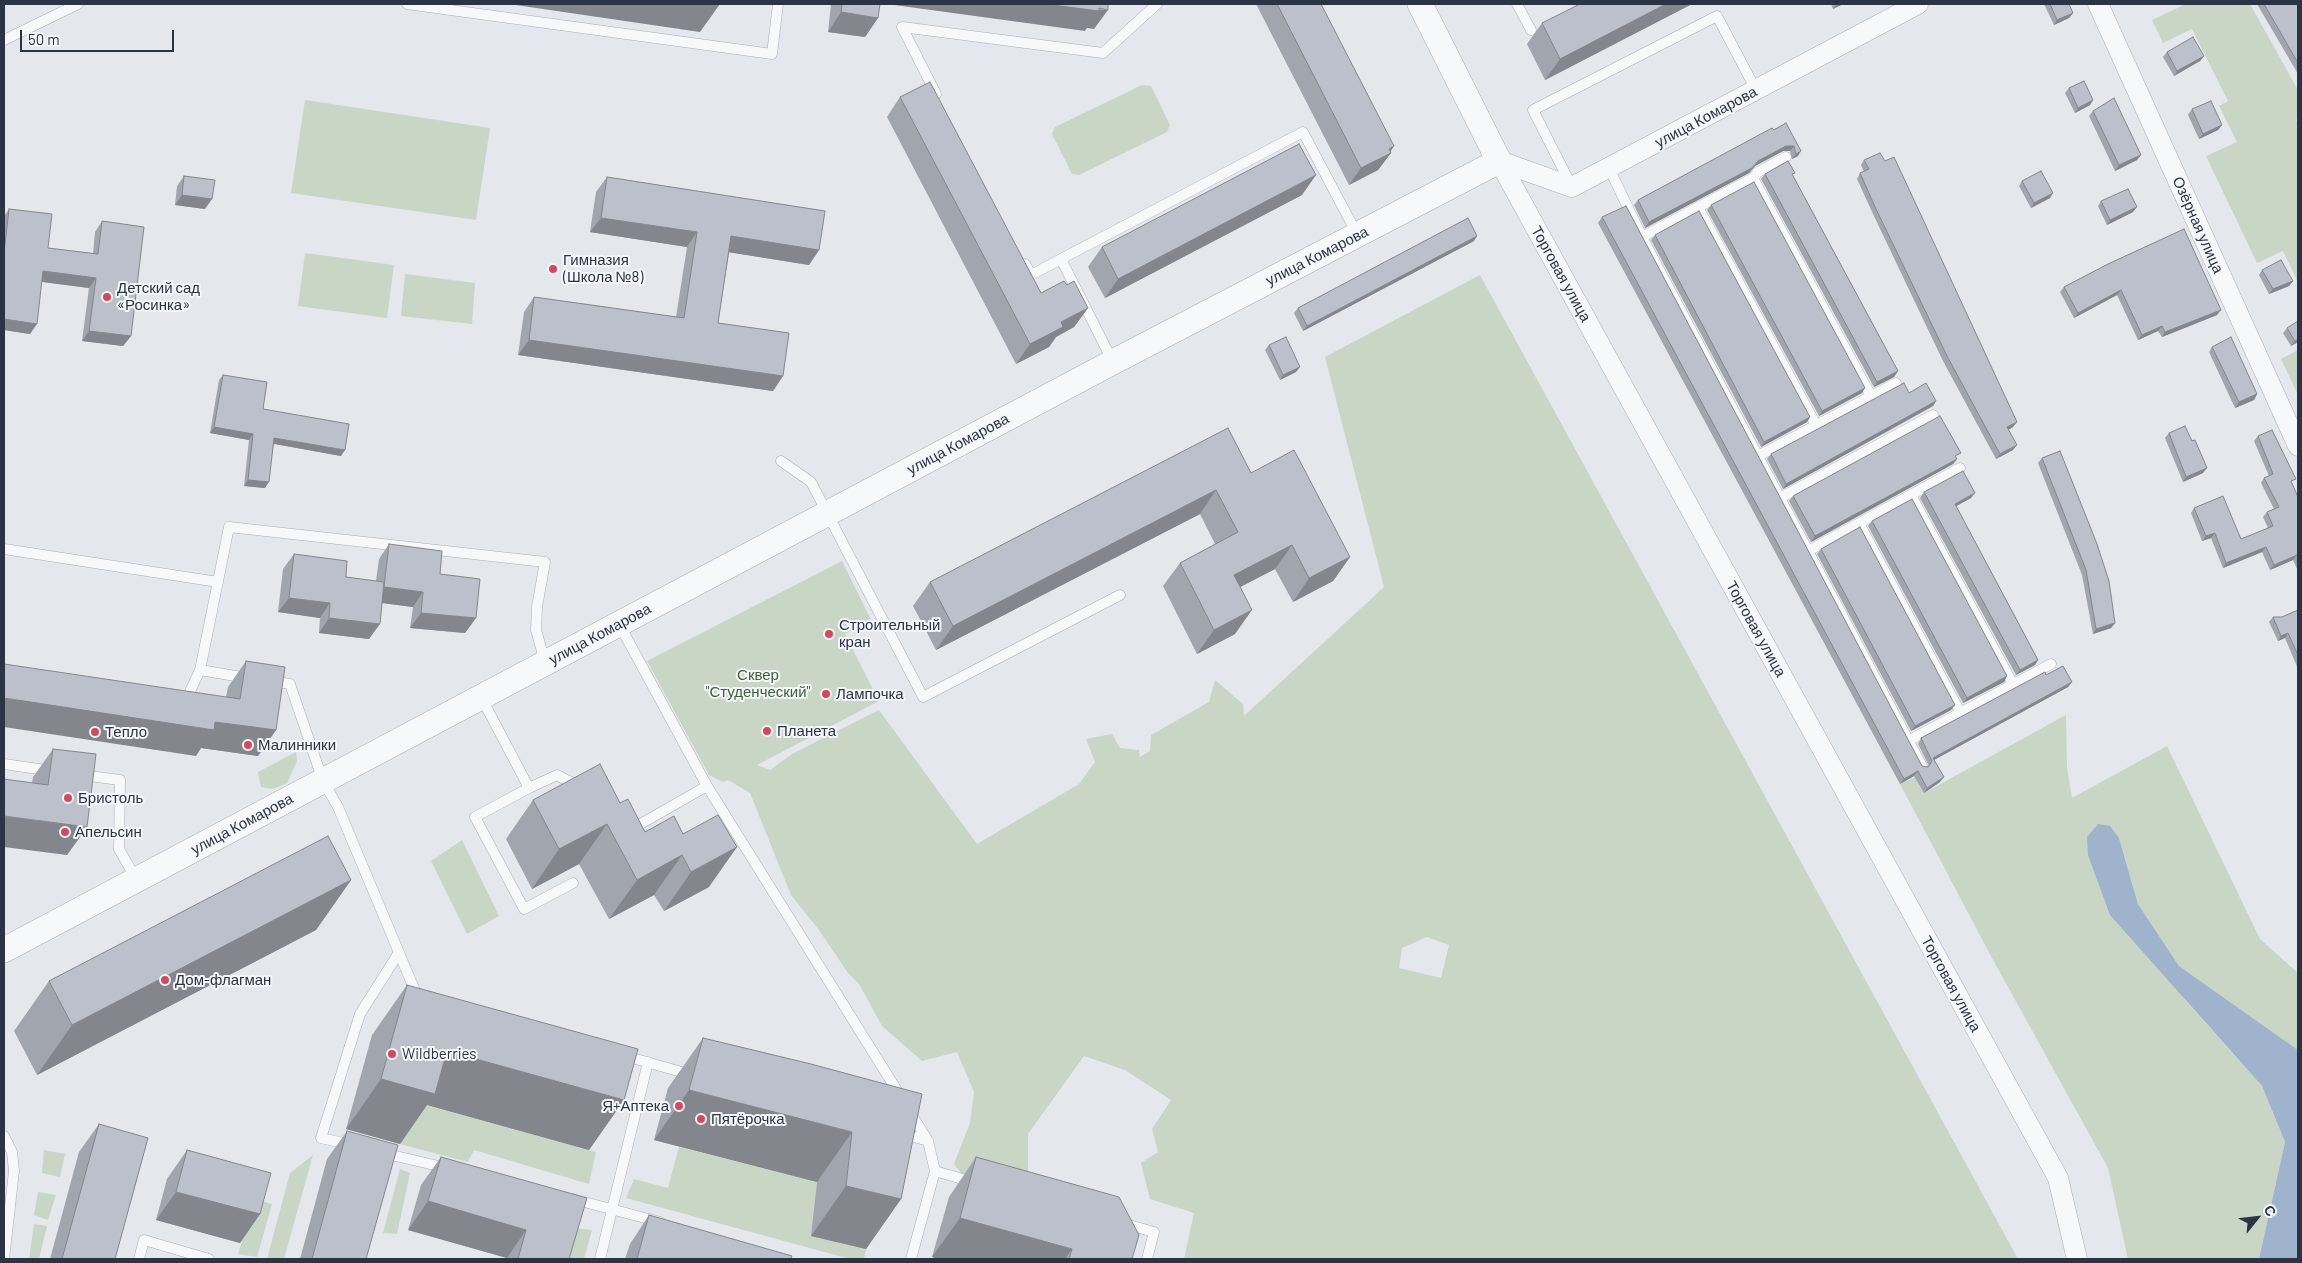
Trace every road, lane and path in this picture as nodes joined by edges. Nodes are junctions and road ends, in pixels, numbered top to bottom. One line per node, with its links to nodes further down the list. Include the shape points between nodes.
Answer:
1 (78, 4): 10 (lane)
2 (407, 4): 3 (lane, via 772,54)
3 (778, 4)
4 (1157, 4): 12 (lane, via 1103,53 902,27)
5 (1420, 4): 14 (street, Торговая улица)
6 (1517, 4): 9 (lane)
7 (1918, 4): 11 (street, улица Комарова)
8 (2098, 4): 27 (street, Озёрная улица)
9 (1531, 30)
10 (4, 40)
11 (1756, 90): 15 (street, улица Комарова); 17 (lane, via 1717,16 1533,110)
12 (943, 107)
13 (1786, 157): 16 (lane)
14 (1499, 160): 17 (street); 19 (street, улица Комарова); 81 (street, Торговая улица, via 2058,1178)
15 (1609, 168): 17 (street, улица Комарова); 20 (lane)
16 (1753, 178): 18 (lane); 25 (lane)
17 (1572, 187)
18 (1698, 207): 20 (lane); 28 (lane)
19 (1357, 235): 22 (lane, via 1302,132); 23 (street, улица Комарова)
20 (1642, 237): 30 (lane)
21 (1021, 258): 22 (lane, via 1030,275)
22 (1061, 259): 23 (lane)
23 (1112, 362): 35 (street, улица Комарова)
24 (1896, 382): 25 (lane)
25 (1871, 396): 28 (lane)
26 (1933, 415): 34 (lane)
27 (2294, 424): 29 (street, Озёрная улица)
28 (1816, 425): 30 (lane)
29 (2298, 446)
30 (1758, 456): 34 (lane)
31 (781, 461): 35 (lane, via 811,482)
32 (1960, 468): 33 (lane)
33 (1910, 495): 36 (lane); 45 (lane)
34 (1780, 498): 38 (lane)
35 (827, 514): 40 (lane, via 923,698); 41 (street, улица Комарова)
36 (1859, 523): 38 (lane); 48 (lane)
37 (4, 549): 39 (lane)
38 (1808, 551): 49 (lane)
39 (218, 582): 42 (lane, via 229,527 545,562 536,630); 44 (lane)
40 (1120, 595)
41 (619, 624): 42 (street, улица Комарова); 53 (lane)
42 (545, 662): 46 (street, улица Комарова)
43 (2050, 664): 45 (lane)
44 (200, 670): 47 (lane, via 186,700); 52 (lane, via 290,684)
45 (2013, 684): 48 (lane)
46 (482, 697): 52 (street, улица Комарова); 54 (lane)
47 (176, 699)
48 (1960, 712): 49 (lane)
49 (1908, 741): 51 (lane)
50 (4, 764): 57 (lane, via 120,780 118,849)
51 (1922, 766)
52 (324, 782): 57 (street, улица Комарова); 60 (lane, via 338,807)
53 (707, 786): 56 (lane); 67 (lane)
54 (529, 788): 55 (lane, via 557,775 583,788); 58 (lane, via 475,817 524,909)
55 (588, 796)
56 (621, 834)
57 (136, 880): 59 (street, улица Комарова)
58 (573, 883)
59 (4, 950)
60 (398, 954): 61 (lane, via 417,998); 68 (lane, via 360,1014 321,1138)
61 (427, 1000)
62 (608, 1052): 63 (lane)
63 (648, 1062): 64 (lane); 72 (lane)
64 (704, 1078)
65 (891, 1131): 67 (lane)
66 (4, 1136): 75 (lane, via 12,1152 14,1171)
67 (928, 1141): 69 (lane)
68 (457, 1171)
69 (935, 1171): 70 (lane); 79 (lane)
70 (982, 1184)
71 (563, 1197): 72 (lane)
72 (611, 1209): 74 (lane); 78 (lane)
73 (1116, 1222): 80 (lane, via 1154,1232)
74 (668, 1225)
75 (4, 1259)
76 (139, 1259): 77 (lane, via 144,1240)
77 (209, 1259)
78 (600, 1259)
79 (911, 1259)
80 (1147, 1259)
81 (2077, 1259)

